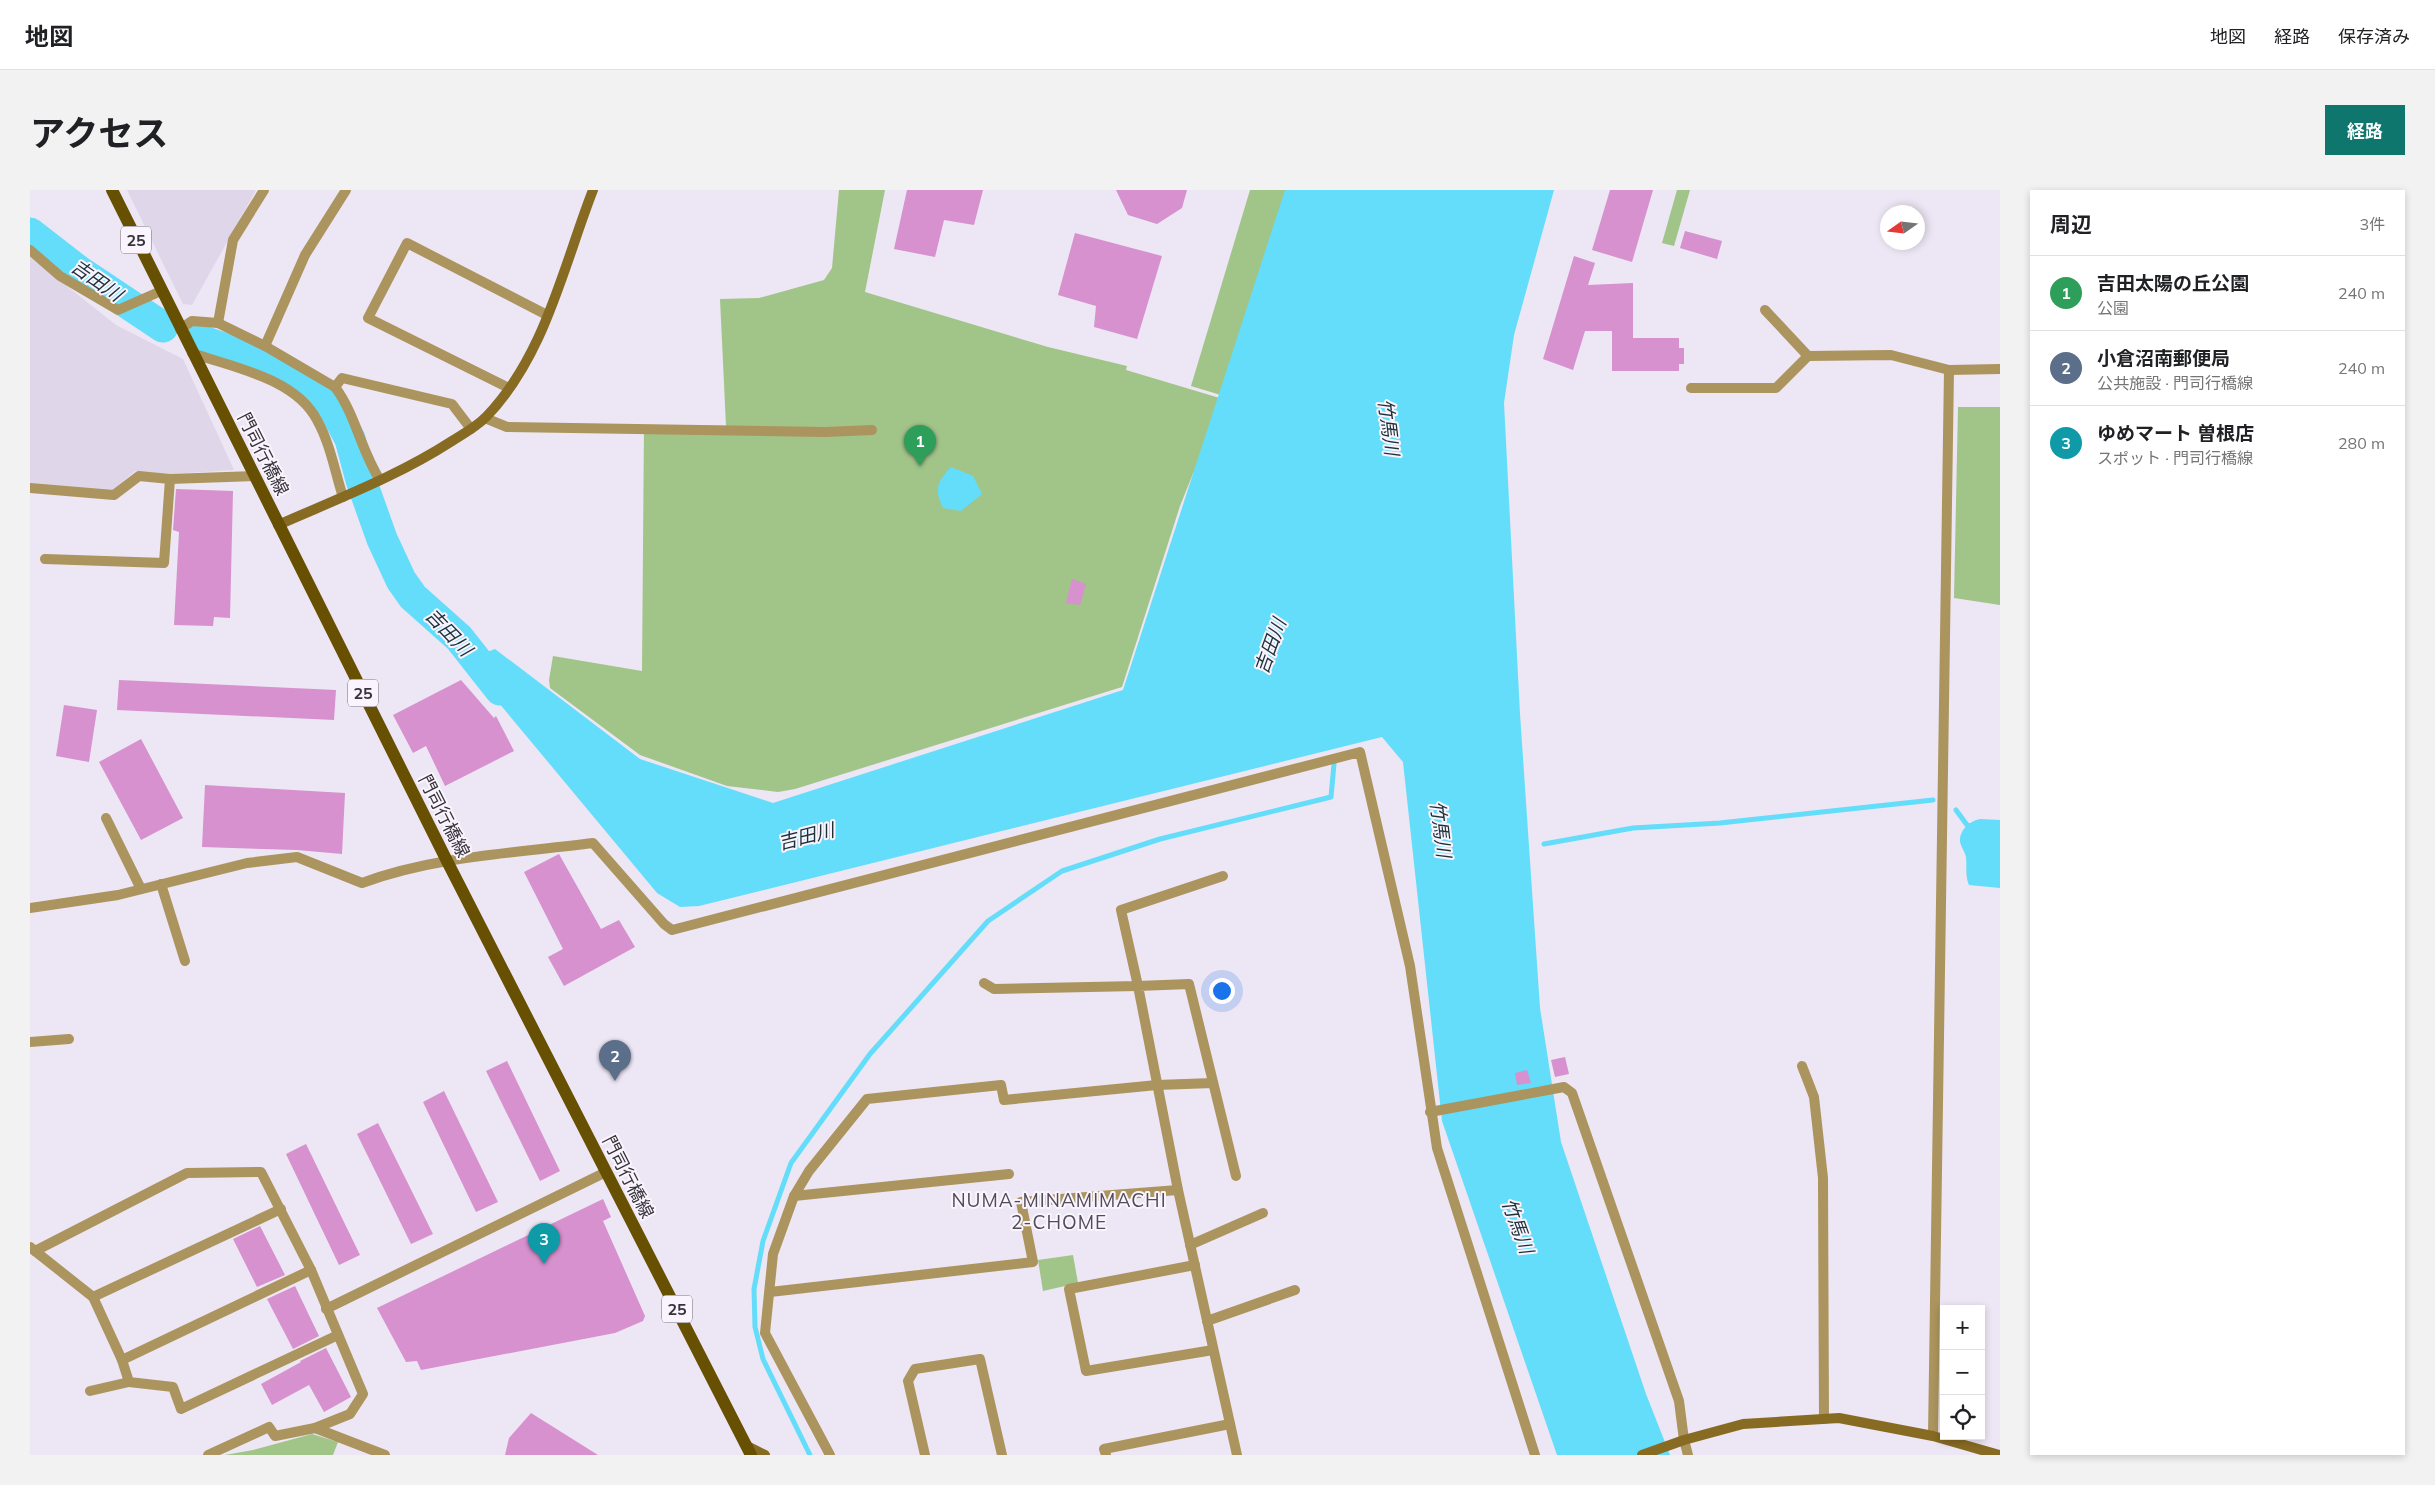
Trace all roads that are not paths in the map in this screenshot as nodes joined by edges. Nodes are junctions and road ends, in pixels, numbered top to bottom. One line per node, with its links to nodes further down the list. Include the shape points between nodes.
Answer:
1 (112, 190): 6 (main road, 門司行橋線 / 25)
2 (264, 190): 9 (street, via 233,240)
3 (346, 190): 11 (street, via 305,255)
4 (593, 190): 8 (street)
5 (30, 250): 6 (street, via 60,276 118,310)
6 (160, 291): 10 (main road, 門司行橋線 / 25)
7 (1765, 310): 13 (street)
8 (547, 314): 17 (street, via 530,355); 17 (street, via 407,243 368,318)
9 (218, 323): 10 (street, via 192,321); 11 (street)
10 (180, 329): 12 (main road, 門司行橋線 / 25)
11 (265, 346): 16 (street)
12 (192, 353): 22 (main road, 門司行橋線 / 25); 26 (street, via 267,379 308,405 318,421)
13 (1808, 356): 15 (street, via 1890,355); 18 (street, via 1776,388)
14 (2000, 369): 15 (street)
15 (1949, 370): 68 (street)
16 (335, 387): 20 (street, via 342,378 452,404); 24 (street, via 352,417 374,471)
17 (508, 388): 19 (street)
18 (1691, 388)
19 (485, 418): 20 (street); 21 (street, via 507,427)
20 (471, 429): 24 (street, via 433,454)
21 (872, 430)
22 (255, 476): 23 (street); 27 (main road, 門司行橋線 / 25)
23 (170, 479): 25 (street, via 139,476 114,495); 28 (street, via 164,564)
24 (375, 482): 26 (street)
25 (30, 488)
26 (346, 495): 27 (street)
27 (278, 525): 30 (main road, 門司行橋線 / 25)
28 (44, 559)
29 (106, 818): 33 (street)
30 (447, 862): 32 (street, via 388,873 362,883 297,857 247,863); 43 (street, via 592,843 672,930 1360,752 1410,966); 44 (main road, 門司行橋線 / 25)
31 (1223, 876): 37 (street, via 1121,910)
32 (161, 884): 33 (street); 35 (street)
33 (141, 890): 34 (street)
34 (30, 908)
35 (185, 961)
36 (984, 983): 37 (street, via 994,988)
37 (1138, 986): 41 (street, via 1189,984); 42 (street)
38 (69, 1039): 39 (street)
39 (30, 1042)
40 (1802, 1066): 65 (street, via 1814,1097 1823,1178)
41 (1213, 1083): 42 (street); 46 (street)
42 (1157, 1085): 47 (street); 48 (street, via 1004,1100 1001,1084 867,1099 809,1171)
43 (1434, 1112): 69 (street, via 1564,1087 1572,1093 1679,1401); 79 (street, via 1437,1148)
44 (606, 1172): 58 (street); 70 (main road, 門司行橋線 / 25)
45 (1008, 1174): 48 (street)
46 (1236, 1176)
47 (1178, 1190): 51 (street); 56 (street, via 1021,1202 1033,1262)
48 (794, 1196): 56 (street, via 773,1254)
49 (281, 1209): 52 (street, via 261,1172 186,1173); 54 (street); 57 (street)
50 (1264, 1214): 51 (street)
51 (1190, 1245): 53 (street)
52 (32, 1249): 57 (street)
53 (1194, 1265): 59 (street); 61 (street, via 1070,1289 1086,1371)
54 (310, 1270): 58 (street); 62 (street)
55 (1295, 1290): 59 (street)
56 (770, 1292): 74 (street, via 765,1333)
57 (93, 1297): 62 (street)
58 (326, 1309): 60 (street)
59 (1207, 1321): 61 (street)
60 (338, 1335): 63 (street, via 180,1409 174,1388); 67 (street, via 363,1394 350,1414)
61 (1213, 1350): 66 (street)
62 (122, 1360): 63 (street)
63 (129, 1382): 64 (street)
64 (90, 1391)
65 (1824, 1418): 68 (street); 69 (street, via 1743,1424)
66 (1230, 1424): 77 (street, via 1104,1449); 78 (street)
67 (315, 1428): 71 (street, via 275,1436 269,1427); 72 (street)
68 (1932, 1436): 82 (street)
69 (1684, 1440): 80 (street); 81 (street)
70 (749, 1451): 73 (street)
71 (208, 1455)
72 (386, 1455)
73 (765, 1455)
74 (830, 1455)
75 (925, 1455): 76 (street, via 908,1381 915,1369 980,1359)
76 (1002, 1455)
77 (1106, 1455)
78 (1237, 1455)
79 (1535, 1455)
80 (1642, 1455)
81 (1688, 1455)
82 (1999, 1455)

